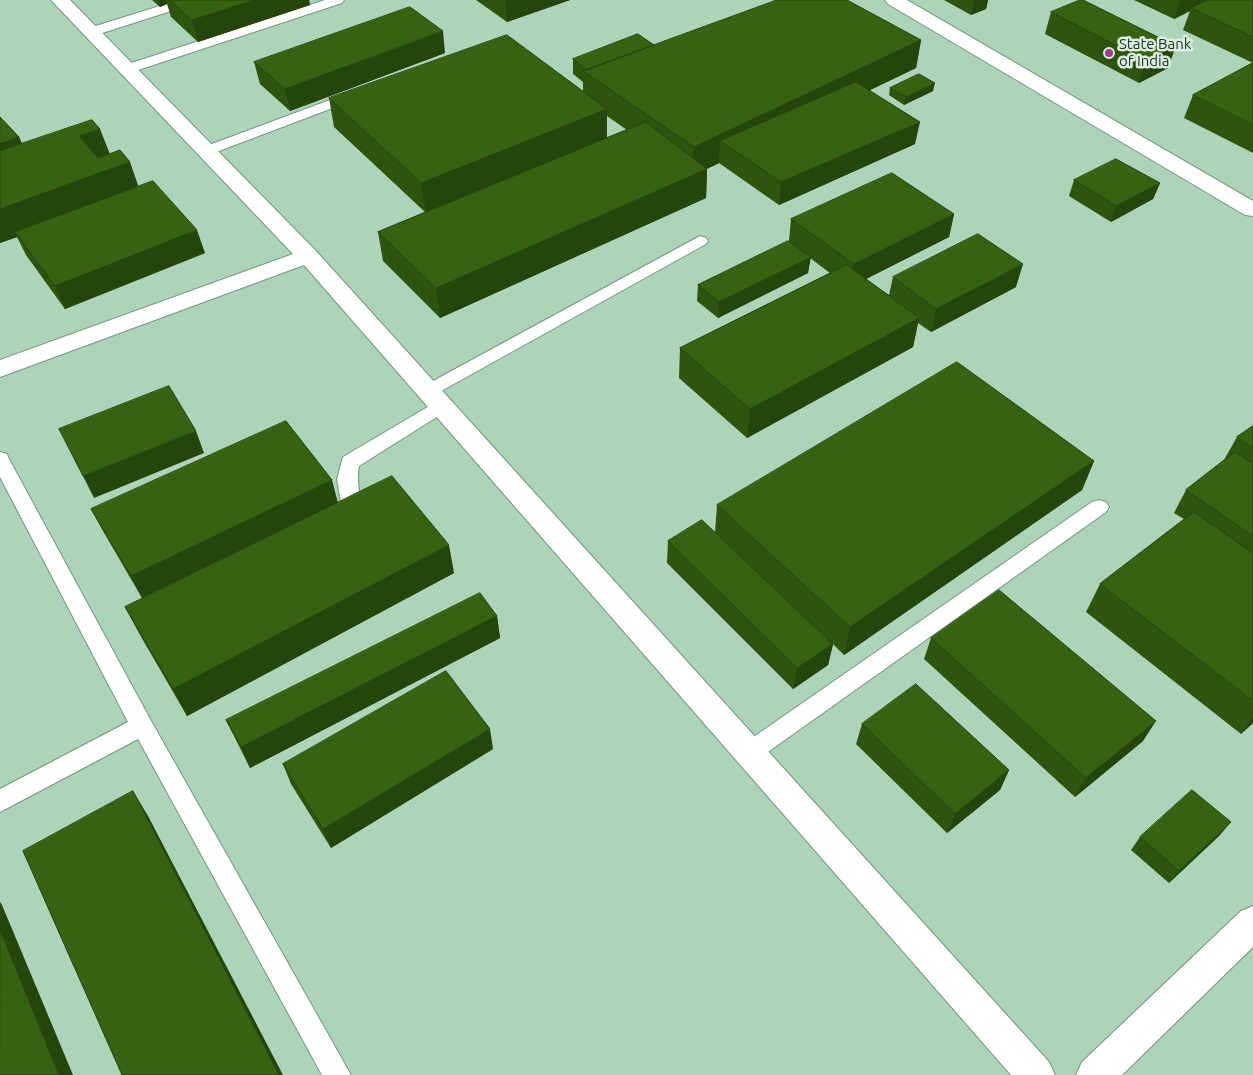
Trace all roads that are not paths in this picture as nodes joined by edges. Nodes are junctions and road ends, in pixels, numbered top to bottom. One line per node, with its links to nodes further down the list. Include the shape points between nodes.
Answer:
1 (60, 0): 5 (street)
2 (192, 0): 5 (lane)
3 (338, 0): 6 (lane)
4 (894, 0): 9 (street)
5 (91, 32): 6 (street)
6 (127, 69): 8 (street)
7 (369, 89): 8 (lane)
8 (206, 151): 11 (street)
9 (1253, 210)
10 (700, 241): 13 (lane)
11 (308, 256): 12 (street); 13 (street)
12 (0, 368)
13 (435, 398): 16 (lane, via 350,462 347,479 351,506); 18 (street)
14 (0, 459): 17 (lane)
15 (1099, 508): 18 (lane)
16 (317, 524)
17 (142, 726): 19 (lane); 21 (lane)
18 (750, 752): 22 (street)
19 (0, 801)
20 (1253, 923): 23 (street)
21 (338, 1075)
22 (1036, 1075)
23 (1095, 1075)

